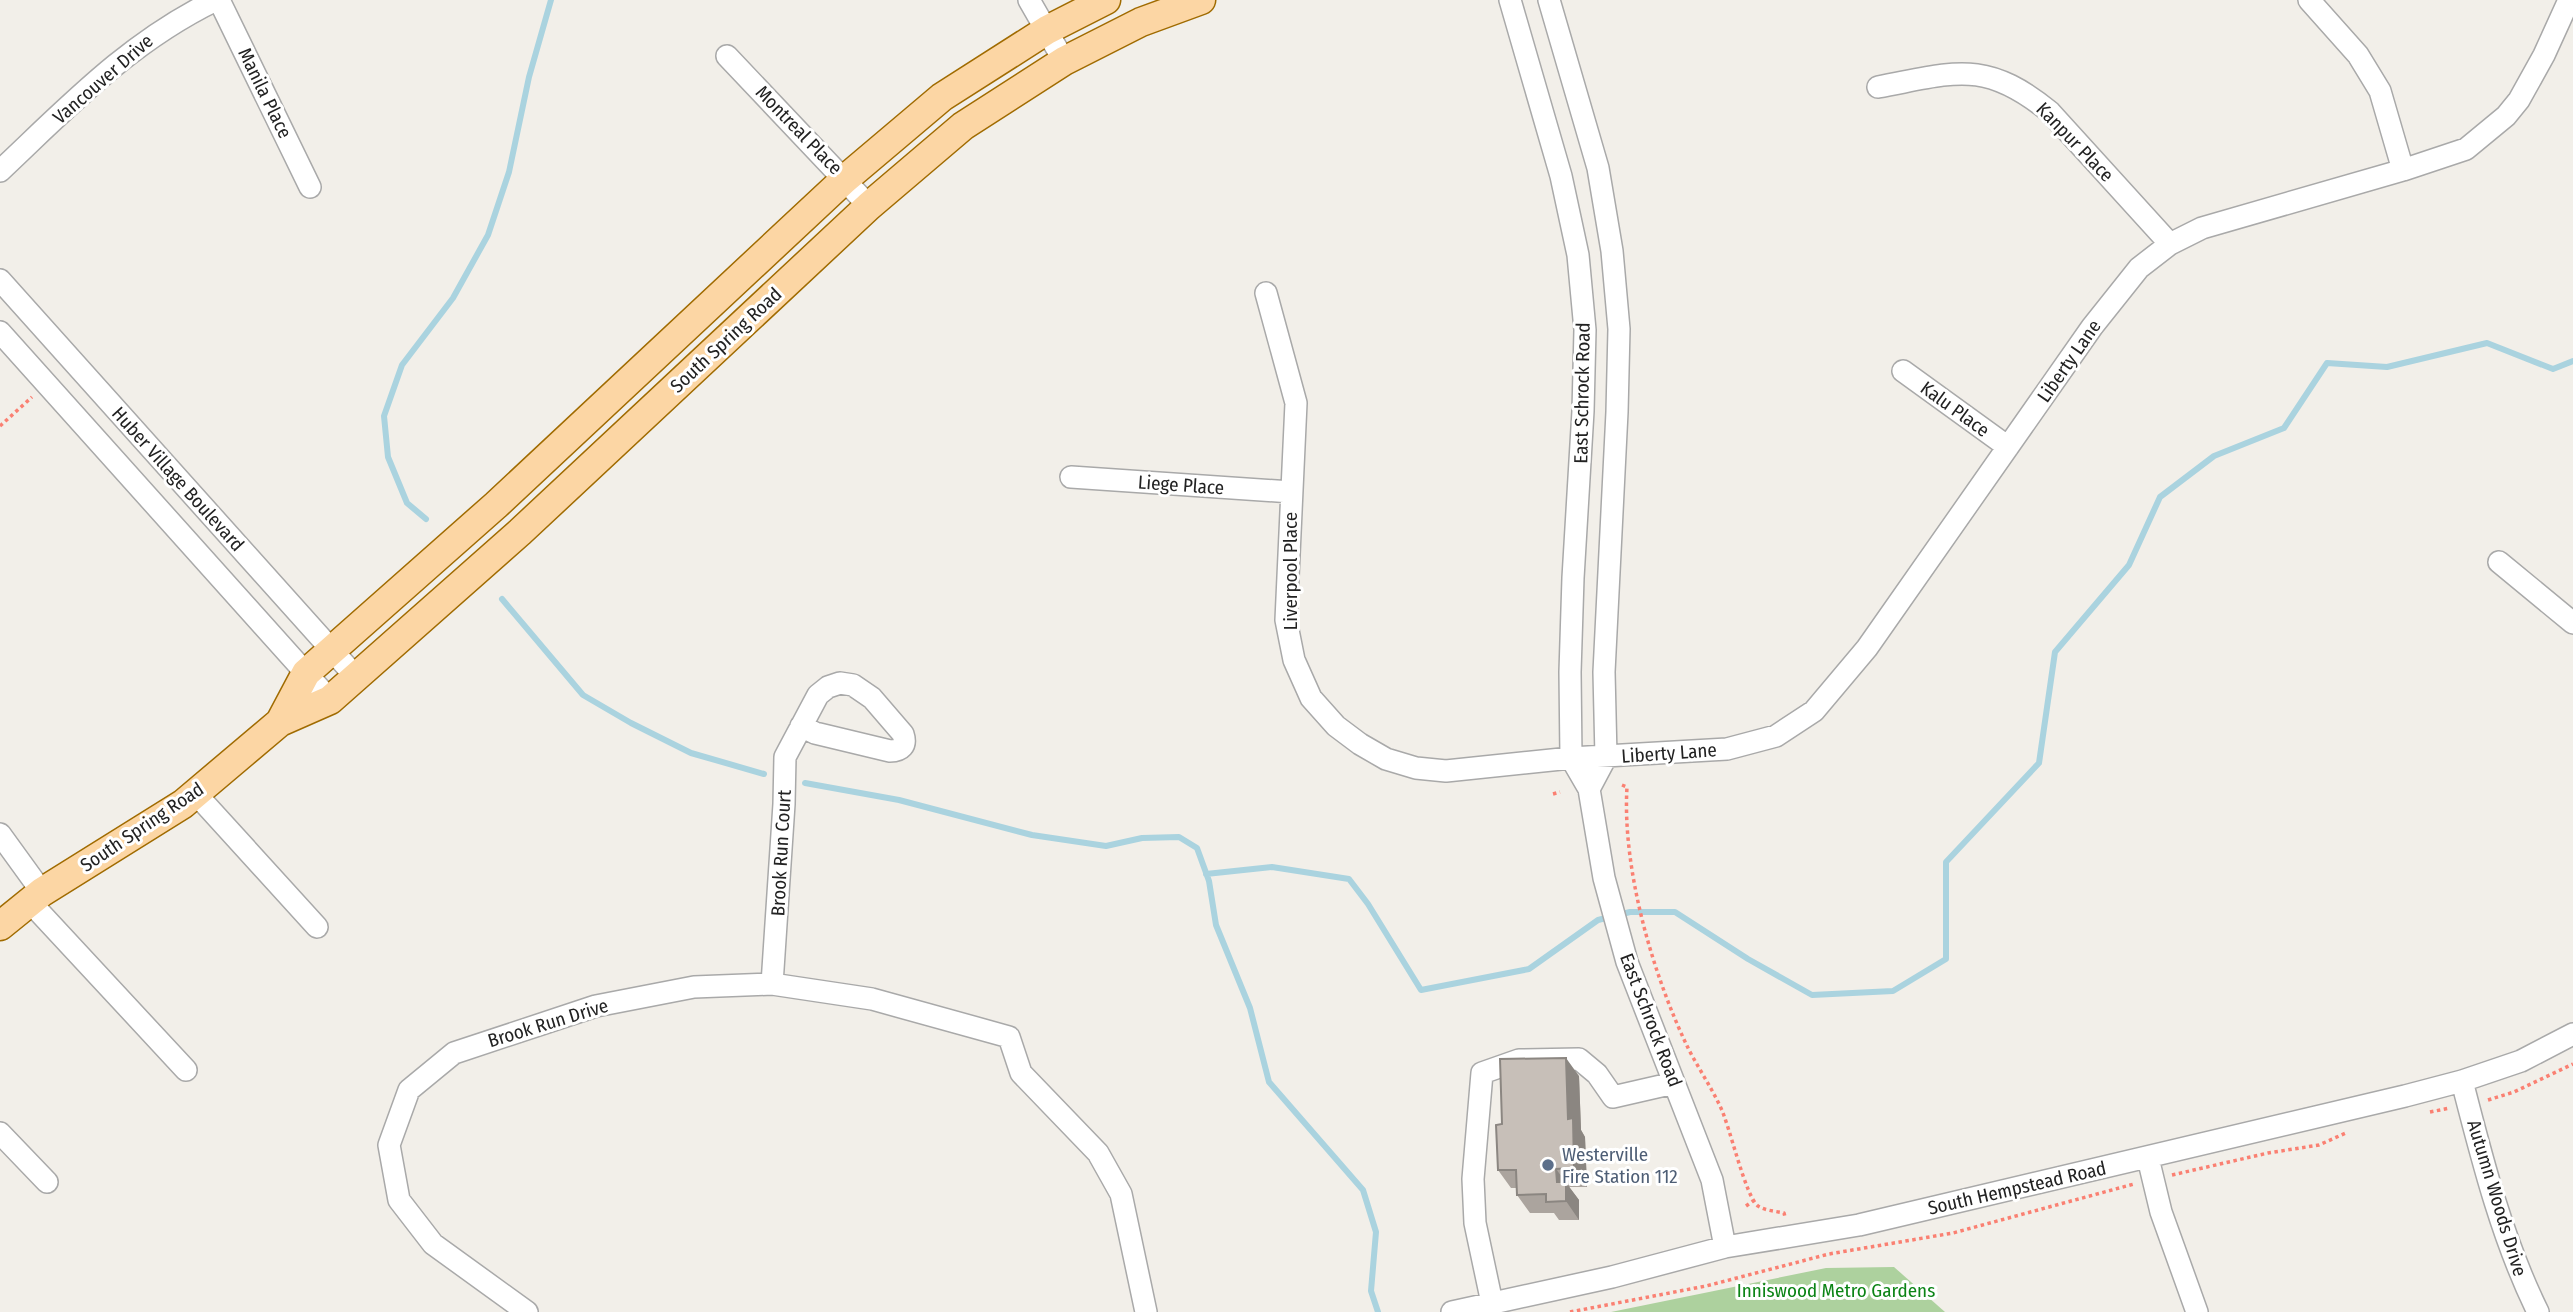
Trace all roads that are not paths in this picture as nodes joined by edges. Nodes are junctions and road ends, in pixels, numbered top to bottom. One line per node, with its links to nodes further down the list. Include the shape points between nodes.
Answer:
1 (218, 0): 14 (street, Vancouver Drive, via 146,40); 16 (street, Manila Place)
2 (1029, 0): 9 (street)
3 (1106, 0): 9 (main road, South Spring Road)
4 (1201, 0): 11 (main road, South Spring Road, via 1141,22)
5 (1510, 0): 35 (street, East Schrock Road, via 1561,176 1578,255 1585,330 1570,659)
6 (1549, 0): 34 (street, East Schrock Road, via 1598,168 1619,329 1604,659)
7 (2309, 0): 13 (street, via 2358,55 2380,90)
8 (2569, 0): 13 (street, Liberty Lane, via 2538,66 2506,116 2466,149)
9 (1046, 30): 11 (street); 15 (main road, South Spring Road, via 942,97)
10 (727, 56): 15 (street, Montreal Place)
11 (1065, 61): 17 (main road, South Spring Road, via 963,126)
12 (1878, 87): 18 (street, Kanpur Place, via 1958,72 1982,74 2030,96 2050,112)
13 (2403, 170): 18 (street, Liberty Lane, via 2202,228)
14 (0, 171)
15 (845, 179): 17 (street, Montreal Place); 28 (main road, South Spring Road, via 496,505)
16 (310, 187)
17 (869, 206): 30 (main road, South Spring Road, via 520,532)
18 (2170, 244): 23 (street, Liberty Lane, via 2139,268)
19 (0, 280): 28 (street, Huber Village Boulevard)
20 (1266, 293): 25 (street, Liverpool Place, via 1296,403)
21 (0, 332): 29 (street, Huber Village Boulevard)
22 (1903, 371): 23 (street, Kalu Place)
23 (2007, 447): 34 (street, Liberty Lane, via 1867,648 1814,711 1776,736 1727,749)
24 (1071, 477): 25 (street, Liege Place)
25 (1291, 492): 35 (street, Liverpool Place, via 1286,620 1294,660 1311,698 1336,726 1386,759 1416,768 1446,771)
26 (2500, 562): 27 (street)
27 (2573, 623)
28 (332, 650): 29 (main road, South Spring Road); 30 (street, Huber Village Boulevard)
29 (306, 673): 31 (street, Huber Village Boulevard); 32 (main road, South Spring Road)
30 (356, 677): 31 (main road, South Spring Road)
31 (330, 700): 32 (main road, South Spring Road)
32 (280, 722): 37 (main road, South Spring Road)
33 (802, 726): 33 (street, Brook Run Court, via 818,695 840,683 853,685 872,698 905,740 898,751 890,751); 42 (street, Brook Run Court, via 785,757)
34 (1606, 757): 35 (street, Liverpool Place); 36 (street, East Schrock Road)
35 (1571, 758): 36 (street, East Schrock Road)
36 (1589, 789): 46 (street, East Schrock Road, via 1604,878 1627,962)
37 (196, 794): 39 (main road, South Spring Road); 41 (street)
38 (0, 834): 39 (street)
39 (36, 897): 40 (main road, South Spring Road); 44 (street)
40 (0, 926)
41 (317, 927)
42 (772, 984): 52 (street, Brook Run Drive, via 694,987 596,1006 454,1053 409,1090 389,1145 399,1200 433,1244); 53 (street, Brook Run Drive, via 872,999 1009,1037 1021,1073 1098,1153 1121,1194)
43 (2573, 1034): 45 (street, South Hempstead Road, via 2521,1061)
44 (186, 1070)
45 (2462, 1081): 48 (street, South Hempstead Road); 56 (street, Autumn Woods Drive, via 2519,1275)
46 (1674, 1083): 50 (street, East Schrock Road, via 1712,1180); 51 (street, via 1612,1097 1597,1074 1579,1059 1519,1060 1482,1073 1473,1179 1475,1223)
47 (0, 1133): 49 (street)
48 (2148, 1158): 50 (street, South Hempstead Road, via 1859,1224); 55 (street, via 2161,1212)
49 (47, 1182)
50 (1725, 1247): 51 (street, South Hempstead Road)
51 (1492, 1303): 54 (street, South Hempstead Road)
52 (527, 1312)
53 (1146, 1312)
54 (1452, 1312)
55 (2197, 1312)
56 (2538, 1312)

